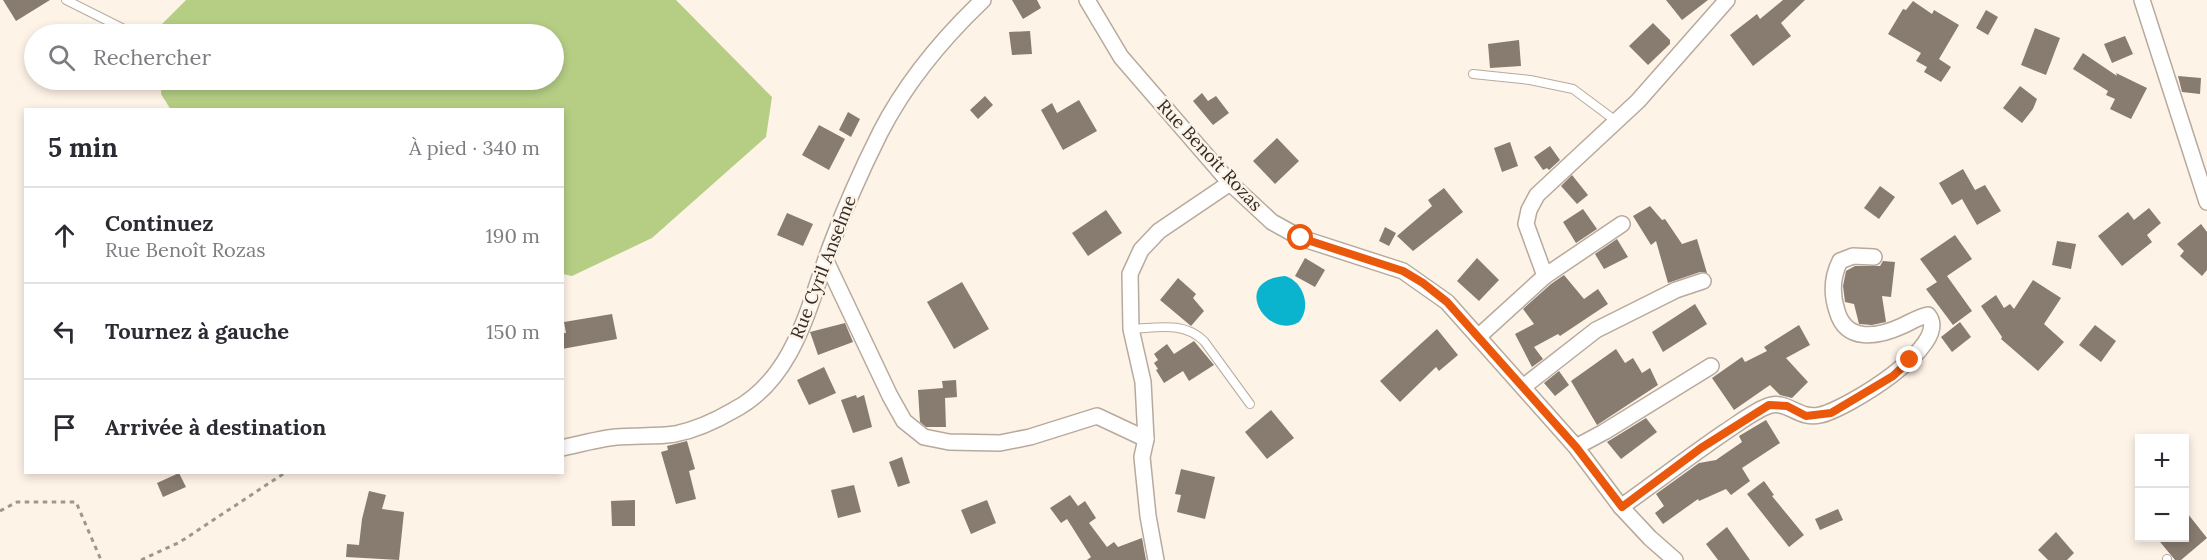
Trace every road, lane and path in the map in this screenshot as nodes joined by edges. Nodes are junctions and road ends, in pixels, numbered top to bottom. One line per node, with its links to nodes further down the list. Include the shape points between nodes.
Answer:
1 (66, 0): 6 (lane)
2 (982, 0): 13 (street, Rue Cyril Anselme, via 933,51 904,92 855,186)
3 (1087, 0): 9 (street, Rue Benoît Rozas, via 1121,57)
4 (1727, 0): 8 (street)
5 (2142, 0): 10 (street)
6 (114, 24)
7 (1473, 74): 8 (lane, via 1573,89)
8 (1616, 121): 14 (street, via 1537,195 1529,210 1526,224)
9 (1230, 183): 16 (street, via 1159,231 1141,250 1130,274); 17 (street, Rue Benoît Rozas, via 1272,222 1301,238 1413,277 1447,302)
10 (2207, 202)
11 (1623, 224): 14 (street)
12 (1874, 256): 25 (street, via 1853,256 1840,261 1834,273 1833,298 1839,320 1859,334 1871,335 1928,315 1933,326 1910,360 1893,376 1831,413 1806,416 1787,406 1769,405 1701,448)
13 (826, 261): 21 (street, via 890,396 904,421 924,437 949,442 1000,443 1097,416); 23 (street, Rue Cyril Anselme, via 790,350 769,383 752,399 677,434 617,437)
14 (1545, 276): 17 (street)
15 (1703, 282): 19 (street, via 1676,290 1596,330)
16 (1131, 329): 20 (lane, via 1185,328 1195,333); 21 (street, via 1143,382)
17 (1478, 337): 19 (street, Rue Benoît Rozas)
18 (1711, 366): 22 (street)
19 (1523, 387): 22 (street, Rue Benoît Rozas)
20 (1250, 404)
21 (1146, 439): 29 (street, via 1142,457)
22 (1576, 447): 25 (street, Rue Benoît Rozas)
23 (564, 448)
24 (283, 474): 28 (path, via 180,543)
25 (1622, 507): 30 (street, Rue Benoît Rozas)
26 (0, 511): 27 (path, via 17,502 76,502)
27 (101, 560)
28 (141, 560)
29 (1156, 560)
30 (1675, 560)

